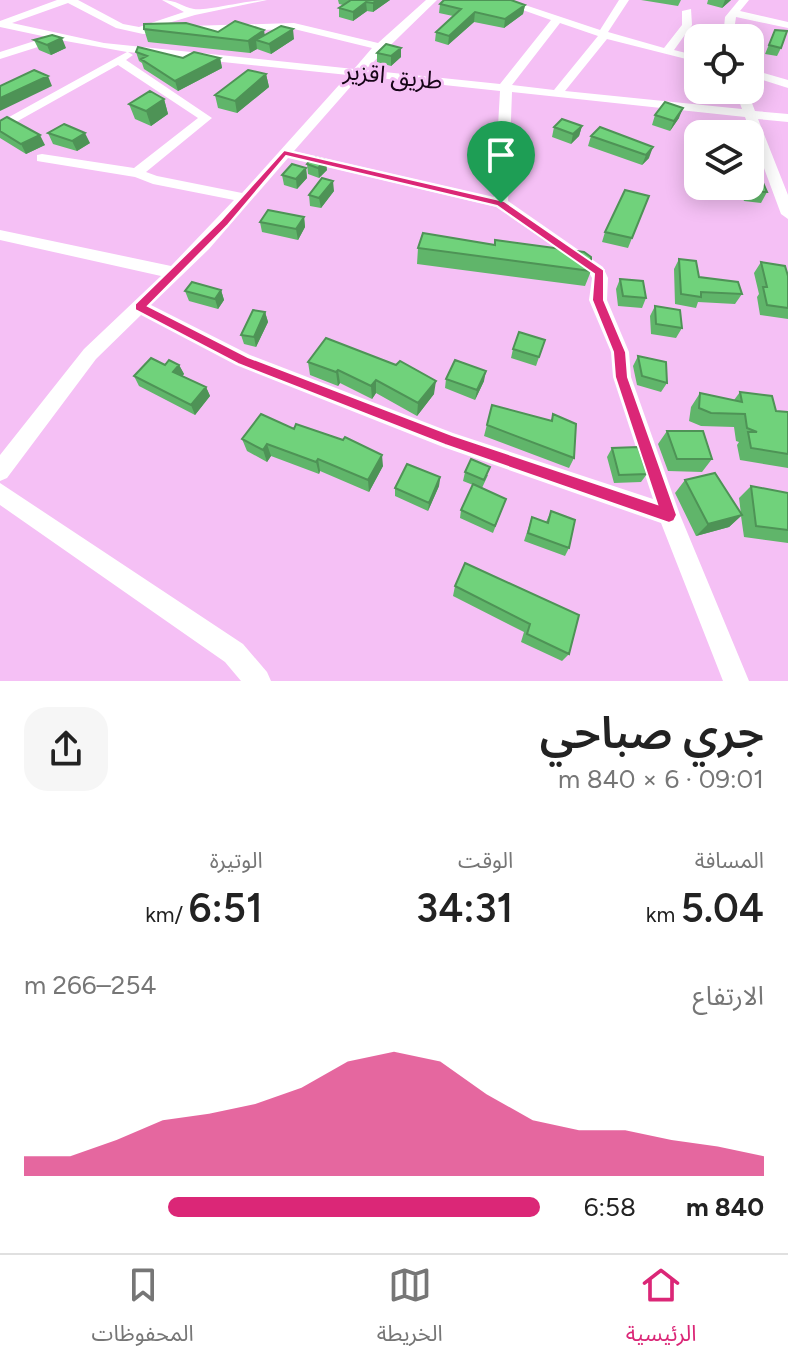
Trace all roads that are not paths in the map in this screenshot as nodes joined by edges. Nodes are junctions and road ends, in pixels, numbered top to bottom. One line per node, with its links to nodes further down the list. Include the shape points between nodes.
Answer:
1 (68, 0): 13 (street); 16 (street)
2 (262, 0): 10 (street)
3 (432, 0): 20 (street)
4 (500, 0): 8 (street)
5 (624, 0): 17 (street)
6 (744, 0): 11 (street)
7 (173, 1): 10 (street)
8 (521, 3): 12 (street)
9 (687, 11): 22 (street, via 687,25)
10 (193, 12): 16 (street)
11 (733, 13): 14 (street); 15 (street)
12 (558, 19): 17 (street); 29 (street, via 514,70)
13 (0, 24): 18 (street, طريق اقزير)
14 (731, 24)
15 (788, 25)
16 (136, 30): 19 (street); 20 (street, via 294,26)
17 (604, 35): 22 (street); 30 (street)
18 (56, 38): 19 (street, طريق اقزير); 23 (street)
19 (104, 46): 21 (street, طريق اقزير)
20 (380, 47): 26 (street)
21 (136, 49): 25 (street); 26 (street, طريق اقزير)
22 (667, 52): 24 (street)
23 (0, 56)
24 (684, 56)
25 (119, 60): 34 (street); 37 (street, via 206,118)
26 (357, 71): 29 (street, طريق اقزير); 35 (street)
27 (764, 76): 28 (street)
28 (788, 84)
29 (506, 89): 30 (street, طريق اقزير); 39 (street)
30 (558, 93): 32 (street, طريق اقزير)
31 (744, 104): 32 (street)
32 (747, 114): 33 (street, طريق اقزير); 40 (street)
33 (788, 118)
34 (0, 127)
35 (284, 153): 38 (street); 39 (street)
36 (42, 158): 37 (street)
37 (138, 173): 38 (street)
38 (246, 198): 42 (street)
39 (501, 203): 46 (street, via 600,273 598,300 620,352 622,377)
40 (788, 214)
41 (0, 235): 42 (street)
42 (175, 273): 43 (street)
43 (140, 307): 44 (street, via 90,354); 46 (street, via 243,360 450,441)
44 (0, 470)
45 (0, 493): 47 (street, via 234,653)
46 (669, 515): 48 (street)
47 (258, 681)
48 (736, 681)

